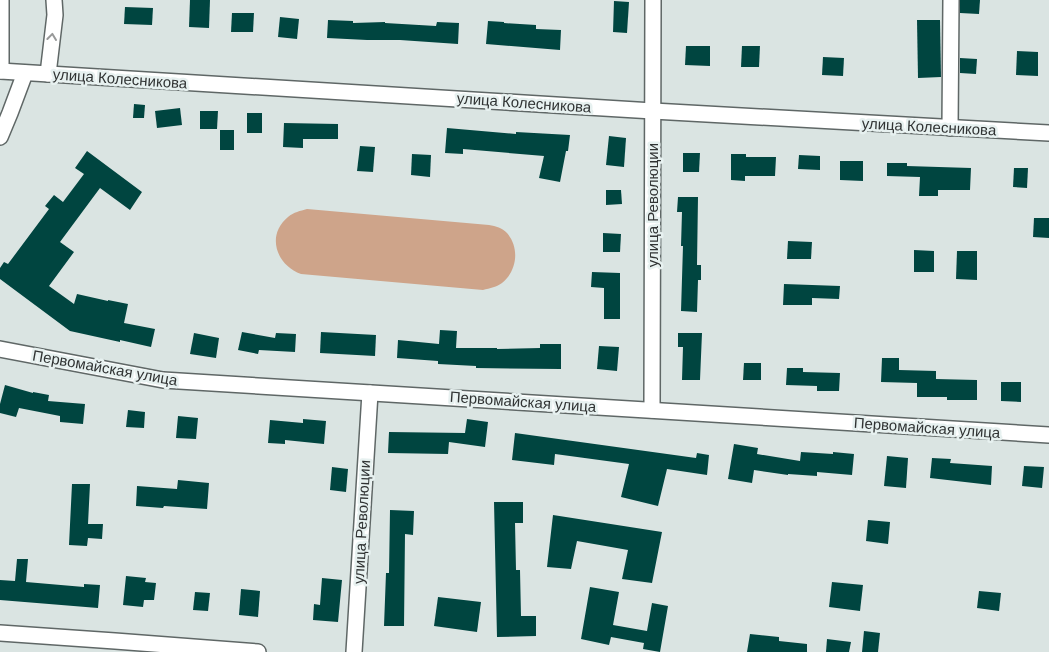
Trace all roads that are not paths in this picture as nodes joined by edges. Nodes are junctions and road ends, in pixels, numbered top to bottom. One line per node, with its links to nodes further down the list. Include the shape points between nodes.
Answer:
1 (1, 0): 5 (street)
2 (54, 0): 7 (street, one-way to 2)
3 (653, 0): 8 (street, улица Революции)
4 (950, 0): 9 (street)
5 (1, 71): 6 (street, улица Колесникова)
6 (25, 73): 7 (street, улица Колесникова); 11 (street)
7 (48, 74): 8 (street, улица Колесникова)
8 (653, 111): 9 (street, улица Колесникова); 14 (street, улица Революции)
9 (950, 128): 10 (street, улица Колесникова)
10 (1049, 133)
11 (0, 137)
12 (0, 349): 13 (street, Первомайская улица, via 163,380)
13 (370, 393): 14 (street, Первомайская улица); 18 (street, улица Революции)
14 (652, 410): 15 (street, Первомайская улица)
15 (1049, 436)
16 (0, 633): 17 (street)
17 (258, 652)
18 (354, 652)

